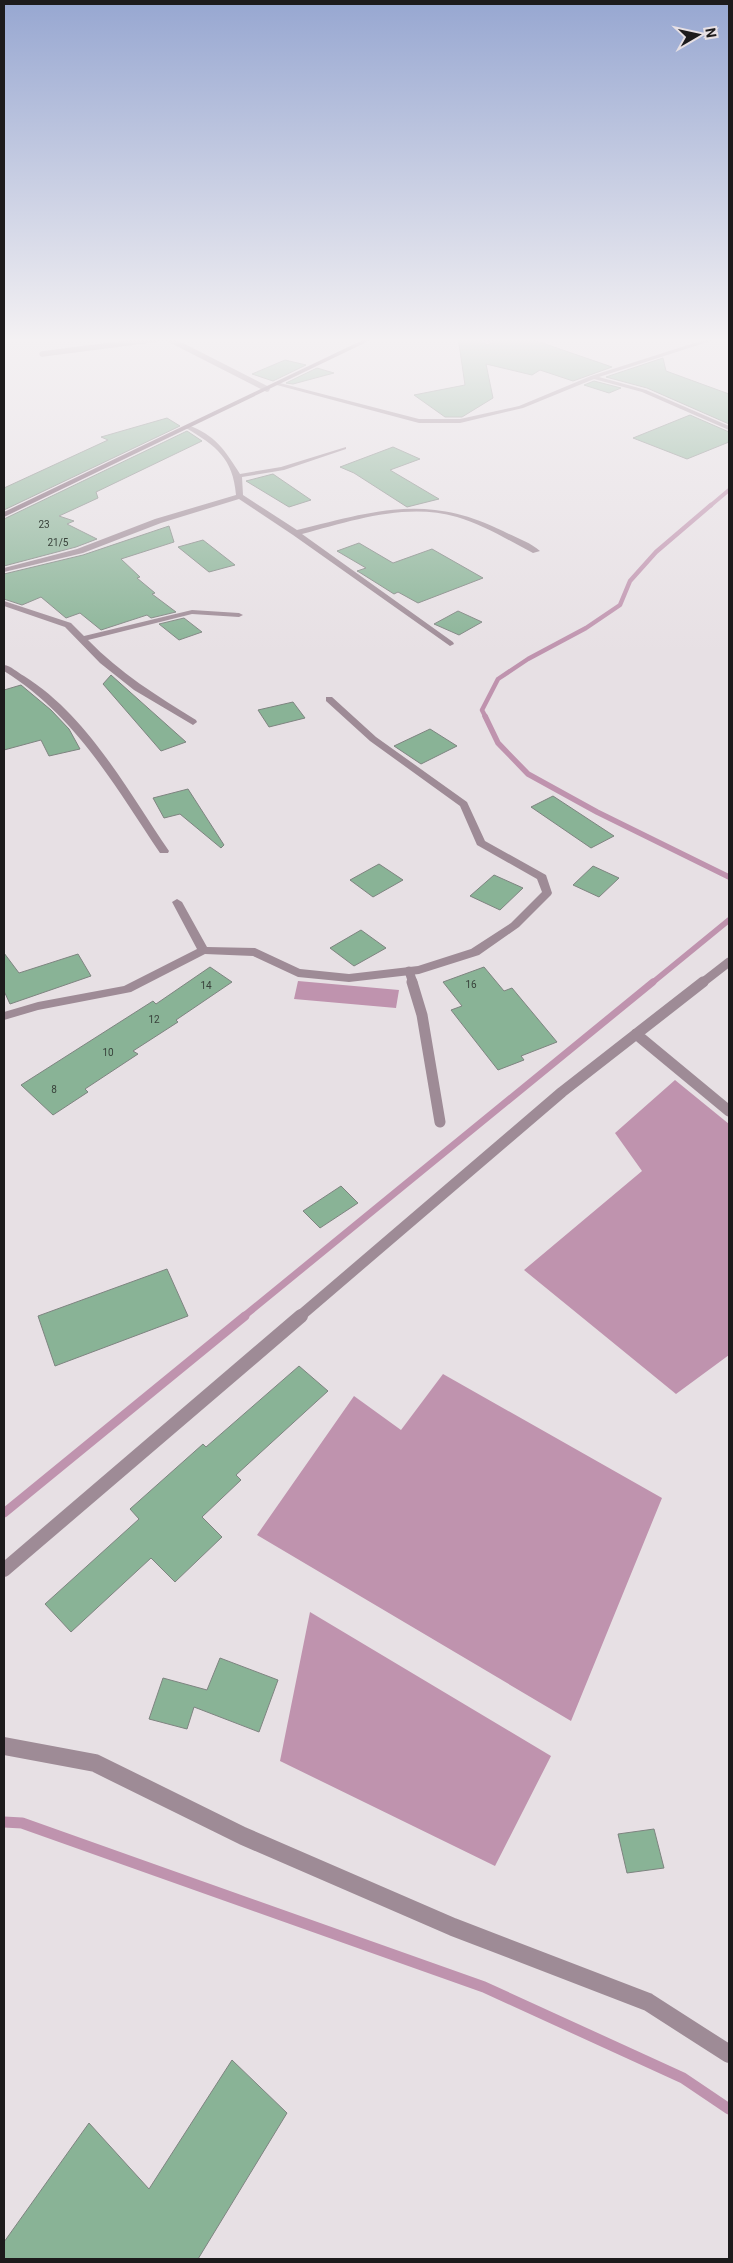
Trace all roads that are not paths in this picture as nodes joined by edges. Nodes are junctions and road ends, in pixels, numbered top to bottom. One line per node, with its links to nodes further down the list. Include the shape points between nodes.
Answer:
1 (155, 443): 6 (main road)
2 (215, 443): 4 (street)
3 (344, 448): 4 (street, via 282,469)
4 (238, 476): 5 (street)
5 (240, 496): 7 (street); 9 (street, via 158,521 80,551)
6 (4, 515)
7 (296, 533): 8 (street, via 387,512 445,512 484,525); 13 (street)
8 (536, 552)
9 (4, 570)
10 (4, 603): 12 (street, via 68,625)
11 (239, 615): 12 (street, via 192,612)
12 (83, 639): 16 (street, via 102,661)
13 (450, 644)
14 (4, 667): 17 (street, via 22,676 49,698 86,738)
15 (329, 699): 21 (street, via 402,761 464,804 481,843 542,877 547,893 515,924 475,952)
16 (193, 722)
17 (164, 851)
18 (177, 902): 19 (street)
19 (203, 950): 21 (street, via 255,952 298,973 349,978); 22 (street, via 127,989)
20 (729, 962): 23 (lane)
21 (409, 971): 25 (lane, via 422,1015)
22 (4, 1016)
23 (636, 1034): 24 (lane); 26 (lane, via 555,1098)
24 (729, 1111)
25 (440, 1122)
26 (4, 1570)
27 (4, 1746): 28 (lane, via 95,1763 243,1836 453,1927 648,2002)
28 (729, 2054)

